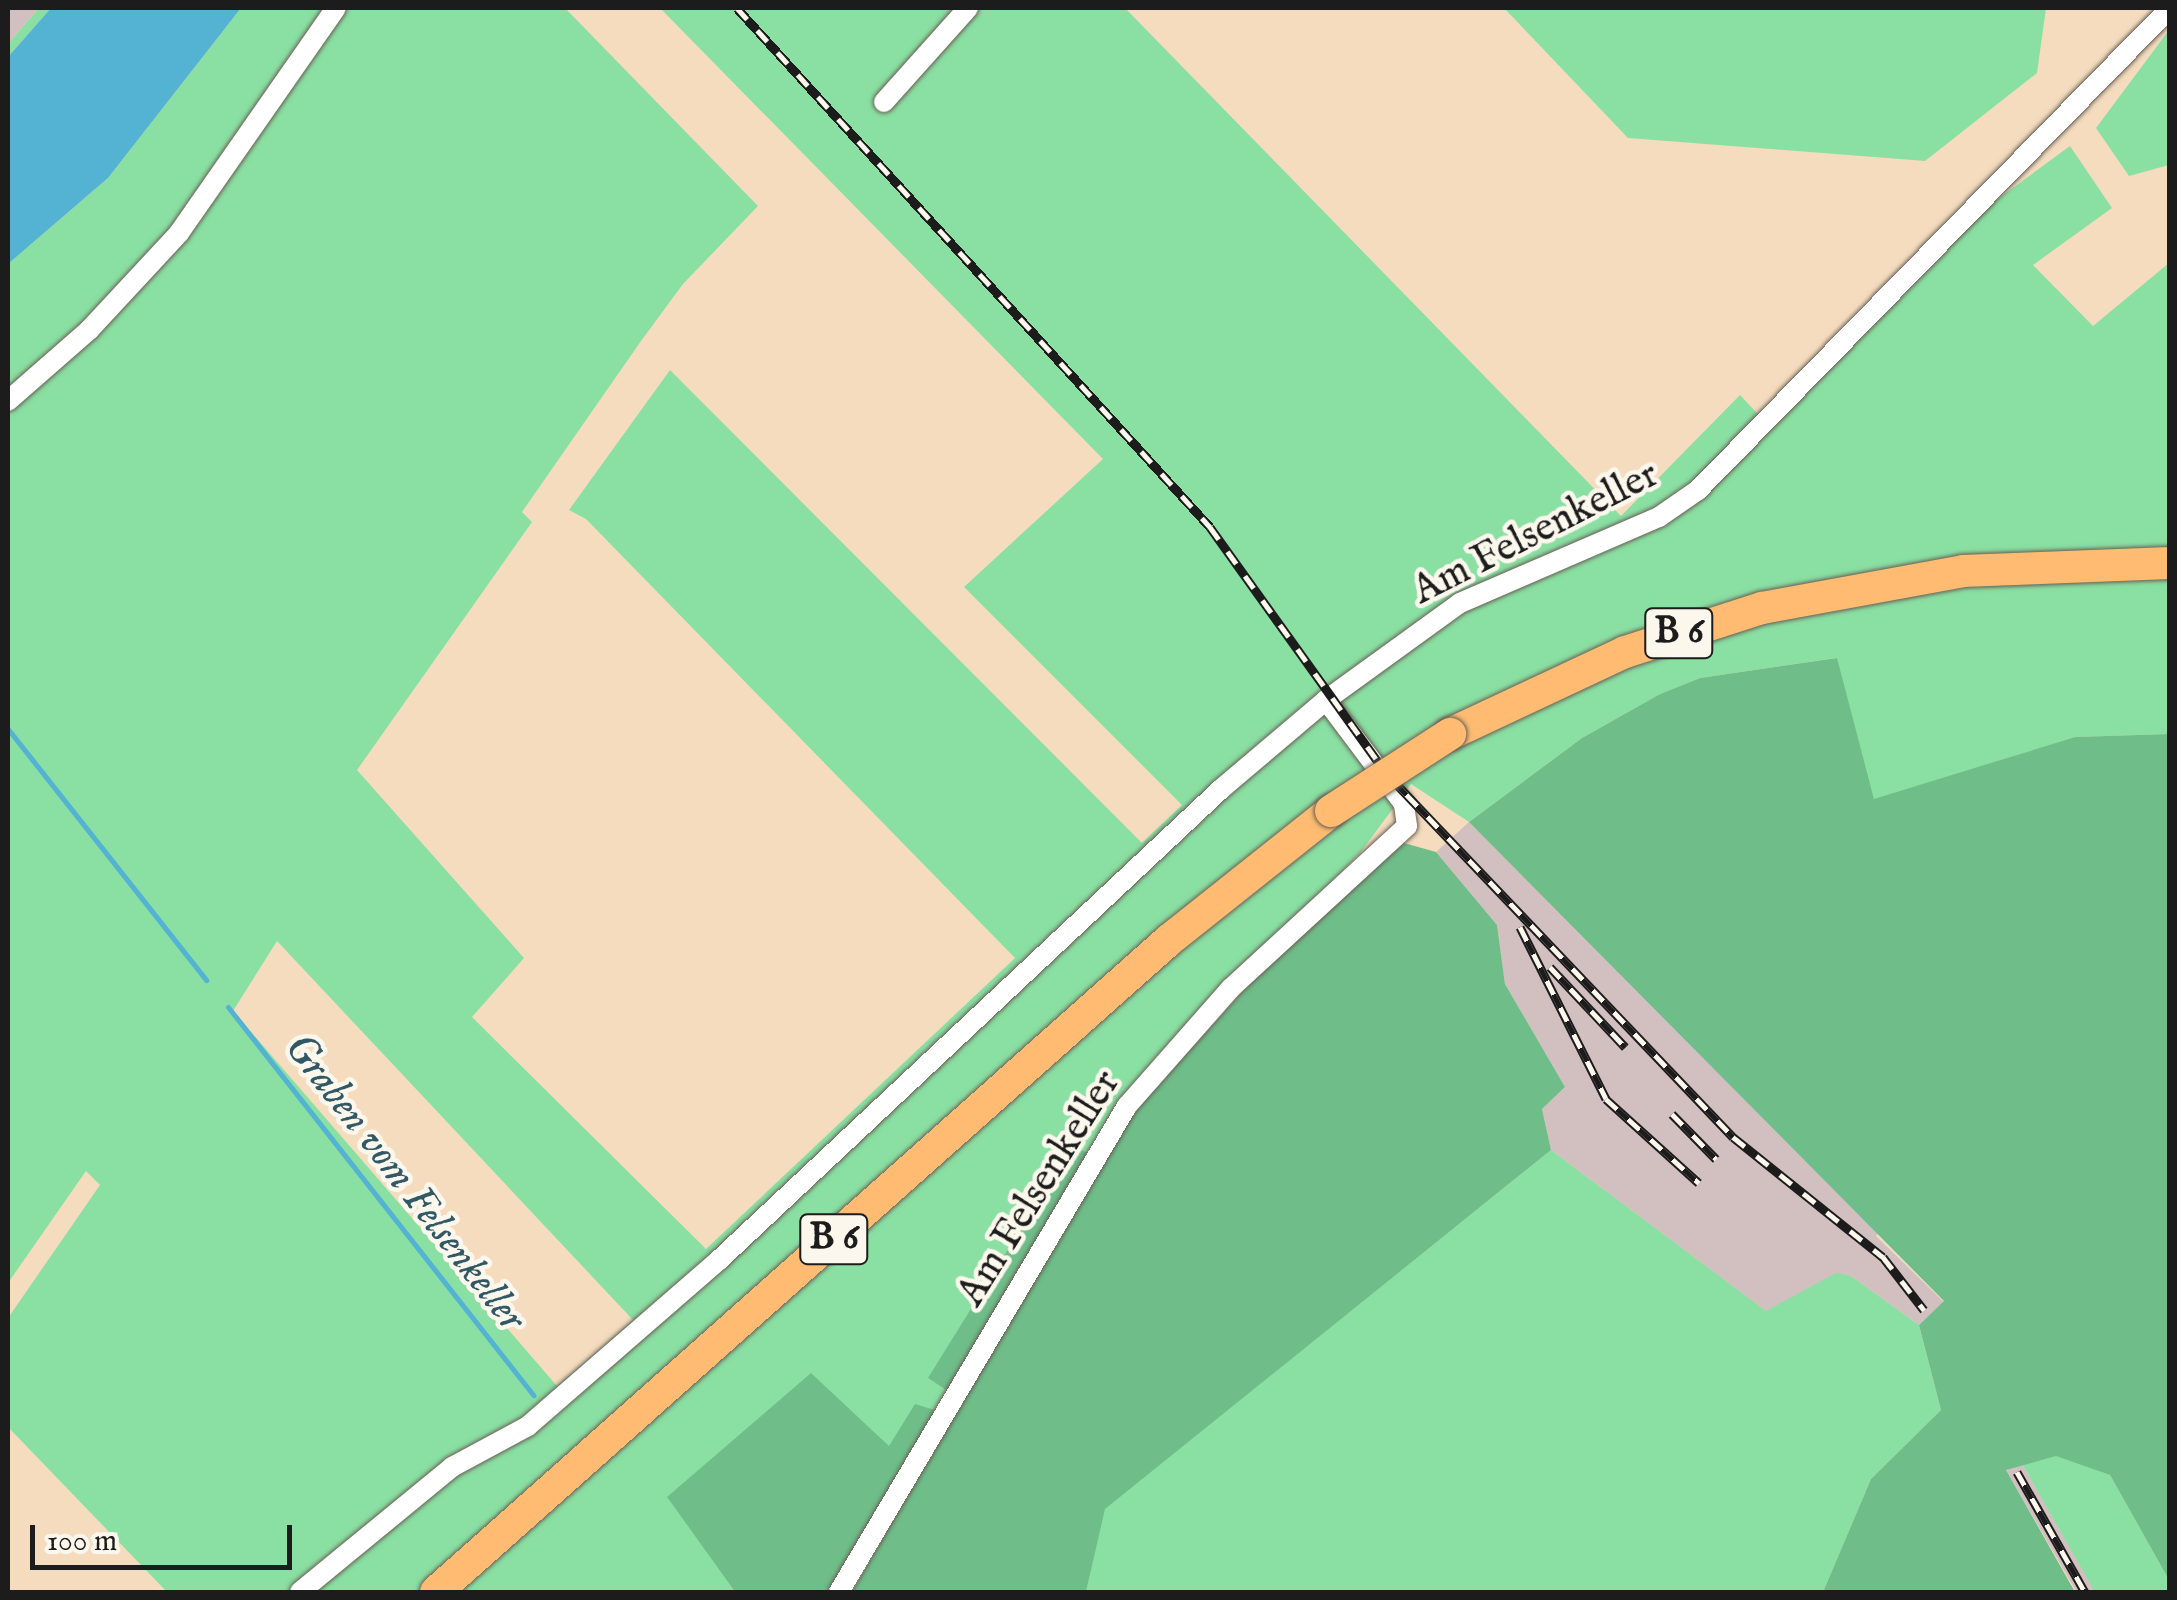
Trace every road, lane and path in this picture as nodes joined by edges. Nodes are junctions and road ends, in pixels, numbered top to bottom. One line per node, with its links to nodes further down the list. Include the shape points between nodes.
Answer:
1 (336, 8): 5 (street, via 179,233 90,330)
2 (968, 8): 4 (street)
3 (2170, 8): 7 (street, Am Felsenkeller, via 1698,490 1658,517 1460,603)
4 (884, 102)
5 (8, 401)
6 (2170, 563): 9 (main road, B 6, bridge, via 1963,571 1762,608 1625,652 1450,734 1331,811 1169,940)
7 (1326, 700): 8 (street, via 543,1414 452,1467); 10 (street, Am Felsenkeller, via 1404,804 1406,826 1231,988 1128,1106)
8 (300, 1592)
9 (436, 1592)
10 (839, 1592)

